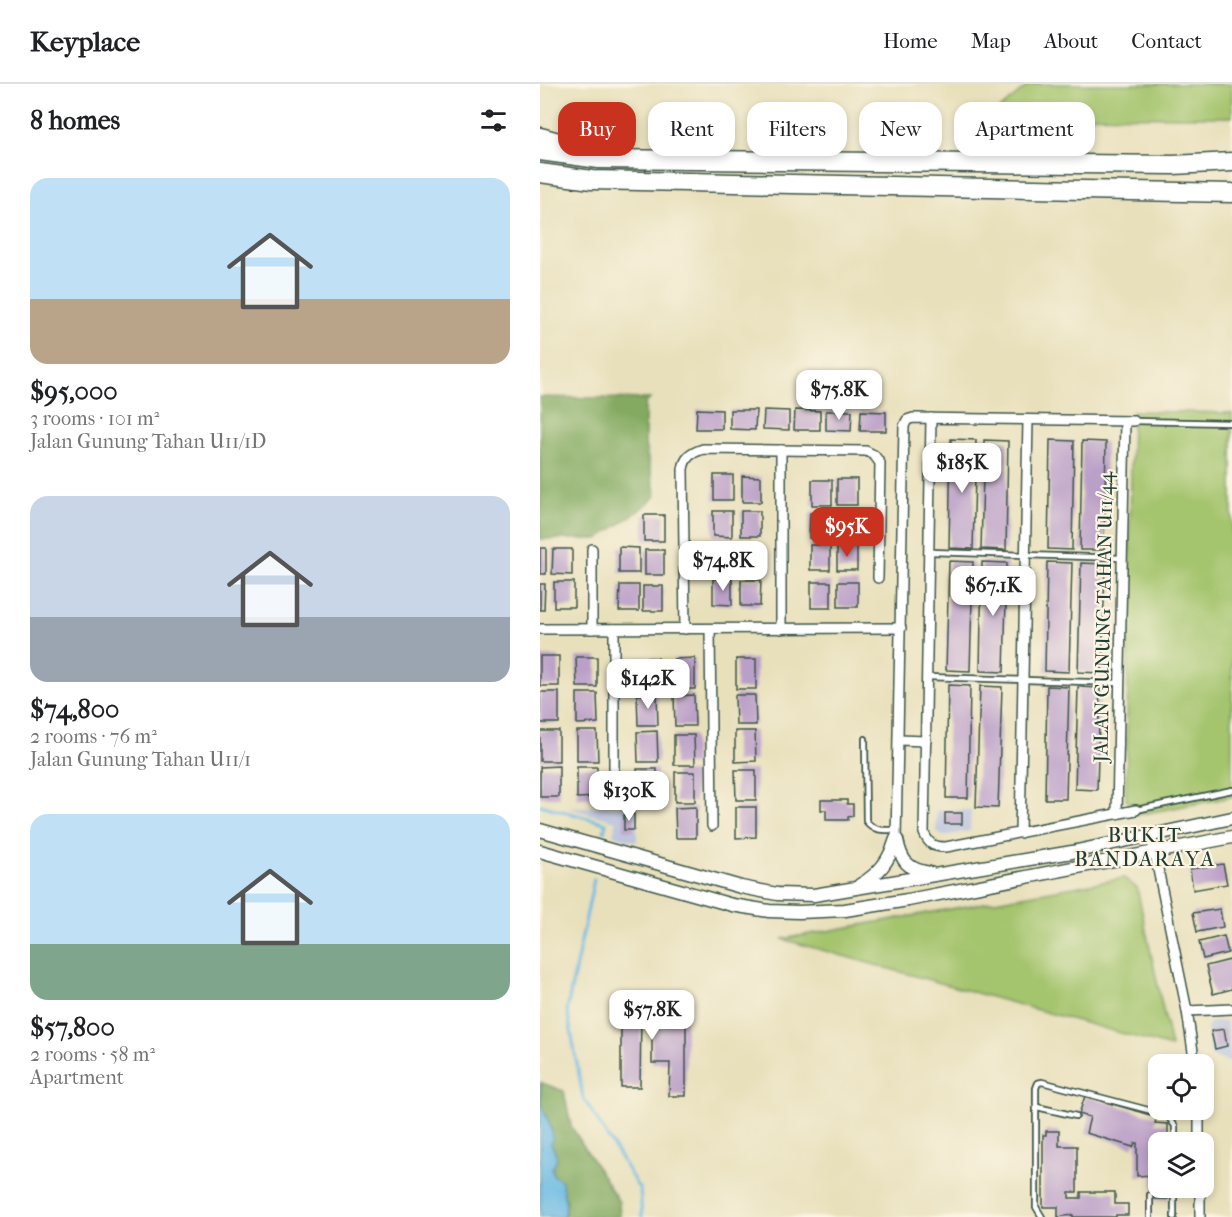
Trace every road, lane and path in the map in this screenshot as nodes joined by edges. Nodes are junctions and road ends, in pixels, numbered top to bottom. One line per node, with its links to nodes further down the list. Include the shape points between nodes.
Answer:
1 (540, 137): 3 (highway, via 576,147 671,150)
2 (540, 151): 3 (highway, via 599,159)
3 (742, 159): 4 (highway, via 1173,165)
4 (1232, 162)
5 (540, 173): 6 (highway)
6 (592, 180): 7 (highway); 8 (highway)
7 (540, 185)
8 (1232, 194)
9 (931, 418): 10 (street); 15 (street); 19 (street, via 913,418 904,426)
10 (1028, 420): 11 (street); 16 (street)
11 (1130, 421): 12 (lane); 17 (street, JALAN GUNUNG TAHAN U11/44)
12 (1232, 423)
13 (781, 450): 18 (street, via 866,451 874,455 880,463); 23 (street, via 703,449 685,460); 25 (street)
14 (592, 549): 21 (street)
15 (929, 552): 16 (lane); 26 (street)
16 (1025, 555): 17 (lane); 27 (street)
17 (1122, 558): 28 (street, JALAN GUNUNG TAHAN U11/44)
18 (878, 578)
19 (901, 628): 25 (street); 30 (street)
20 (540, 629): 21 (street)
21 (592, 629): 22 (street)
22 (614, 629): 23 (street); 32 (street)
23 (685, 629): 24 (street)
24 (711, 629): 25 (street); 37 (street)
25 (781, 629)
26 (927, 677): 27 (lane); 31 (street)
27 (1023, 680): 28 (lane); 39 (street)
28 (1119, 683): 35 (street, JALAN GUNUNG TAHAN U11/44)
29 (866, 739): 40 (lane, via 866,821 871,827)
30 (899, 740): 31 (street); 40 (street)
31 (926, 741): 39 (street, via 924,833 928,842 946,847)
32 (614, 789)
33 (1232, 790): 34 (lane)
34 (1136, 810): 35 (street)
35 (1117, 814): 39 (street)
36 (1232, 818): 41 (street)
37 (712, 826)
38 (540, 830): 46 (street, via 777,894 814,895)
39 (1020, 833)
40 (896, 835): 45 (street, via 900,856 909,866); 46 (street, via 884,868)
41 (1150, 835): 44 (street); 45 (street)
42 (1232, 837): 44 (street)
43 (540, 850): 44 (street, via 732,904 799,912 845,910 909,900)
44 (1154, 852): 48 (street)
45 (937, 874): 46 (street)
46 (853, 889)
47 (1232, 1009): 48 (street)
48 (1186, 1011): 49 (street)
49 (1194, 1054)
50 (1037, 1107): 51 (lane); 52 (lane, via 1036,1088 1042,1082 1167,1115); 56 (lane, via 1036,1208)
51 (1076, 1116)
52 (1175, 1132)
53 (1150, 1198): 57 (lane)
54 (1174, 1198): 58 (lane)
55 (1200, 1198): 59 (street)
56 (1042, 1217)
57 (1150, 1217)
58 (1174, 1217)
59 (1200, 1217)

